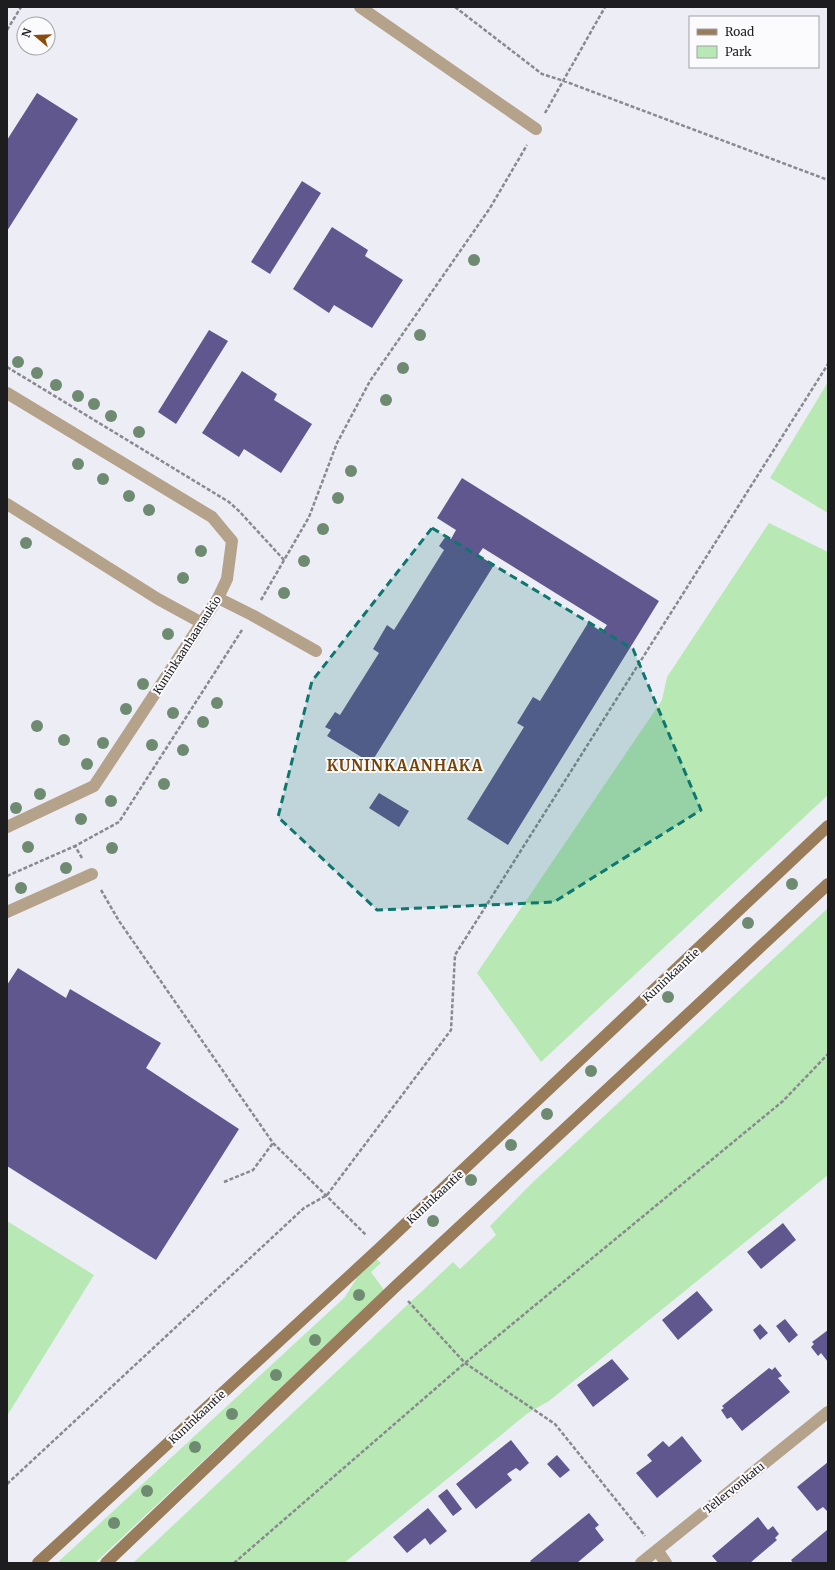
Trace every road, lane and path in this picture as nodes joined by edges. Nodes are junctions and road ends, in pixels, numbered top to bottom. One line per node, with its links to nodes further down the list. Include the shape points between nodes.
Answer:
1 (21, 7): 5 (path)
2 (360, 7): 7 (street)
3 (455, 7): 6 (path, via 542,74)
4 (605, 7): 6 (path)
5 (7, 30)
6 (564, 81): 7 (path); 8 (path)
7 (536, 129): 13 (path, via 490,208 370,381 337,443 309,517)
8 (828, 180)
9 (828, 364): 26 (path, via 455,955 451,1030)
10 (7, 393): 12 (street, Kuninkaanhaanaukio, via 212,517 232,541 227,579)
11 (7, 504): 14 (street, via 158,599)
12 (218, 598): 13 (street); 14 (street, Kuninkaanhaanaukio)
13 (252, 615): 15 (street); 18 (path, via 119,822)
14 (202, 623): 17 (street, Kuninkaanhaanaukio, via 94,786)
15 (316, 651)
16 (828, 826): 27 (main road, Kuninkaantie)
17 (7, 827)
18 (75, 846): 19 (path); 20 (path)
19 (92, 874): 22 (street); 24 (path, via 119,921)
20 (7, 876)
21 (828, 884): 28 (main road)
22 (7, 912)
23 (828, 1054): 29 (path, via 783,1101)
24 (273, 1143): 25 (path, via 253,1170); 26 (path)
25 (224, 1182)
26 (327, 1195): 27 (path); 31 (path, via 304,1208)
27 (380, 1248): 33 (main road, Kuninkaantie)
28 (395, 1287): 29 (path); 34 (main road)
29 (465, 1363): 32 (path, via 555,1424); 35 (path)
30 (828, 1412): 32 (street, Tellervonkatu)
31 (7, 1484)
32 (656, 1550): 36 (street, Tellervonkatu); 37 (street)
33 (38, 1563)
34 (106, 1563)
35 (234, 1563)
36 (641, 1563)
37 (666, 1563)

